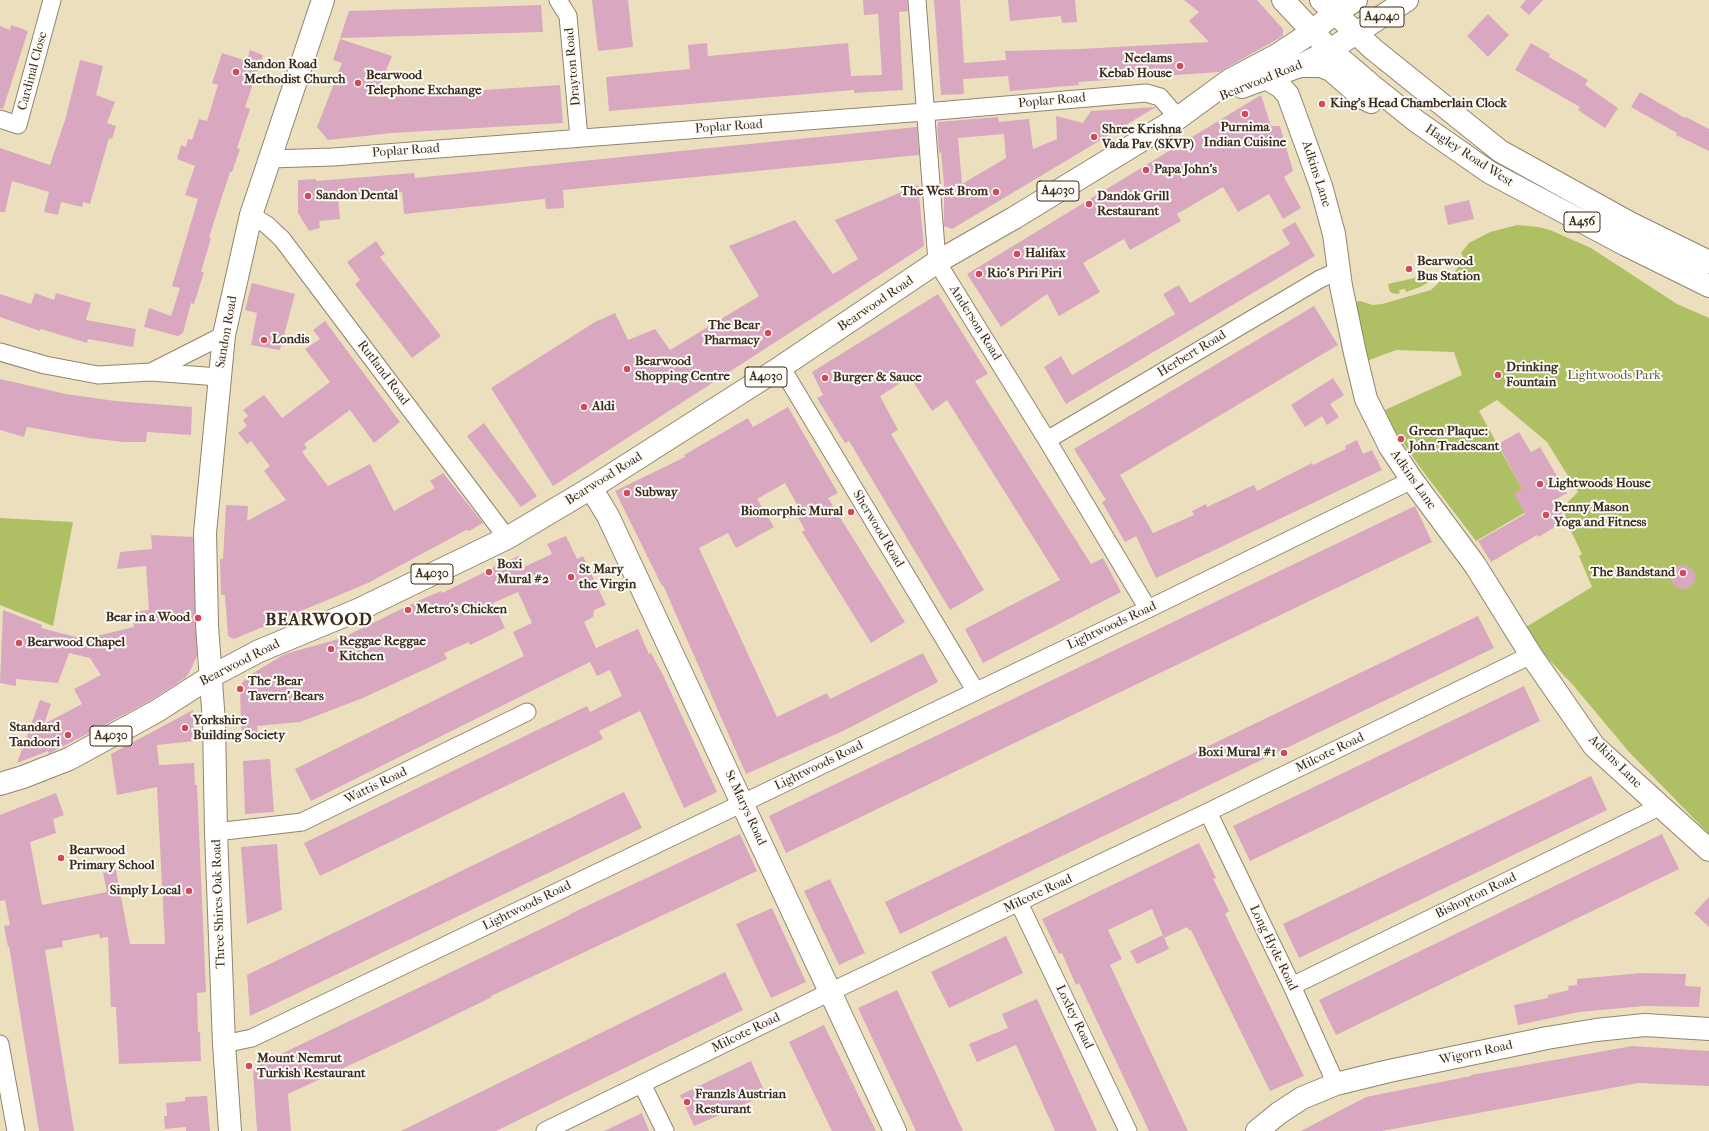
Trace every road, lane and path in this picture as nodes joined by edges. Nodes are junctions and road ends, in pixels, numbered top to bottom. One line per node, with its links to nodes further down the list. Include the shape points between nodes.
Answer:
1 (52, 0): 15 (street, Cardinal Close, via 18,125)
2 (323, 0): 18 (main road, Sandon Road)
3 (558, 0): 17 (street, Drayton Road, via 568,16)
4 (917, 0): 13 (street, Anderson Road)
5 (1283, 0): 9 (main road, A456)
6 (1356, 0): 8 (main road, A4040)
7 (1407, 0): 10 (main road, A4040)
8 (1328, 6): 9 (main road, A4040); 10 (main road, Hagley Road West / A456)
9 (1312, 31): 10 (main road, Hagley Road West / A456); 14 (main road, Bearwood Road / A4030, via 1276,55 1230,80)
10 (1343, 42): 11 (main road, Bearwood Road / A4030); 16 (main road, Hagley Road West / A456); 21 (main road, Hagley Road West / A456, via 1397,69 1500,151 1630,223)
11 (1300, 66): 12 (main road, Bearwood Road / A4030); 16 (main road, A456, via 1321,66 1331,70 1364,98)
12 (1266, 78): 14 (main road, Bearwood Road / A4030); 22 (main road, Adkins Lane, via 1288,94 1321,186 1334,234)
13 (925, 112): 14 (street, Poplar Road, via 1146,92 1160,97); 17 (street, Poplar Road); 20 (street, Anderson Road)
14 (1178, 118): 20 (main road, Bearwood Road / A4030)
15 (0, 119)
16 (1416, 121): 23 (main road, Hagley Road West / A456, via 1489,172 1619,242)
17 (579, 138): 18 (street, Poplar Road)
18 (270, 160): 19 (main road, Sandon Road)
19 (252, 215): 24 (main road, Sandon Road); 32 (street, Rutland Road, via 282,239)
20 (937, 262): 26 (main road, Bearwood Road / A4030); 29 (street, Anderson Road)
21 (1709, 262)
22 (1338, 271): 29 (street, Herbert Road, via 1320,279); 30 (main road, Adkins Lane, via 1366,399 1390,447)
23 (1709, 286)
24 (224, 335): 27 (street); 28 (main road, Sandon Road)
25 (0, 352): 27 (street, via 45,365 98,375)
26 (781, 367): 31 (main road, Bearwood Road / A4030); 36 (street, Sherwood Road)
27 (151, 372): 28 (street)
28 (219, 377): 35 (main road, Sandon Road, via 205,533)
29 (1047, 440): 33 (street, Anderson Road)
30 (1412, 480): 33 (street, Lightwoods Road); 34 (main road, Adkins Lane, via 1475,565)
31 (591, 488): 32 (main road, Bearwood Road / A4030); 39 (main road, St Marys Road, via 608,516)
32 (507, 538): 35 (main road, Bearwood Road / A4030, via 358,610 259,651)
33 (1148, 609): 36 (street, Lightwoods Road)
34 (1531, 655): 40 (main road, Adkins Lane, via 1594,746); 41 (street, Milcote Road)
35 (210, 677): 38 (main road, Bearwood Road / A4030, via 157,711 69,759); 42 (main road, Three Shires Oak Road, via 214,723)
36 (975, 690): 39 (street, Lightwoods Road)
37 (527, 712): 42 (street, Wattis Road, via 302,822)
38 (0, 784)
39 (743, 802): 46 (main road, St Marys Road); 49 (street, Lightwoods Road, via 252,1038)
40 (1661, 806): 43 (main road, Adkins Lane); 45 (street, Bishopton Road)
41 (1208, 812): 44 (street, Milcote Road); 45 (street, Long Hyde Road)
42 (216, 832): 49 (main road, Three Shires Oak Road)
43 (1709, 850)
44 (1019, 903): 46 (street, Milcote Road); 57 (street, Loxley Road)
45 (1292, 986): 51 (street, Long Hyde Road)
46 (830, 992): 50 (street, Milcote Road); 56 (main road, St Marys Road)
47 (1709, 1029): 51 (main road, Wigorn Road, via 1645,1025 1596,1030 1547,1038)
48 (0, 1044): 52 (street)
49 (224, 1044): 53 (main road, Three Shires Oak Road)
50 (642, 1084): 54 (street, Milcote Road); 55 (street)
51 (1336, 1084): 58 (main road, Wigorn Road, via 1302,1098)
52 (16, 1131)
53 (230, 1131)
54 (544, 1131)
55 (665, 1131)
56 (895, 1131)
57 (1128, 1131)
58 (1257, 1131)

